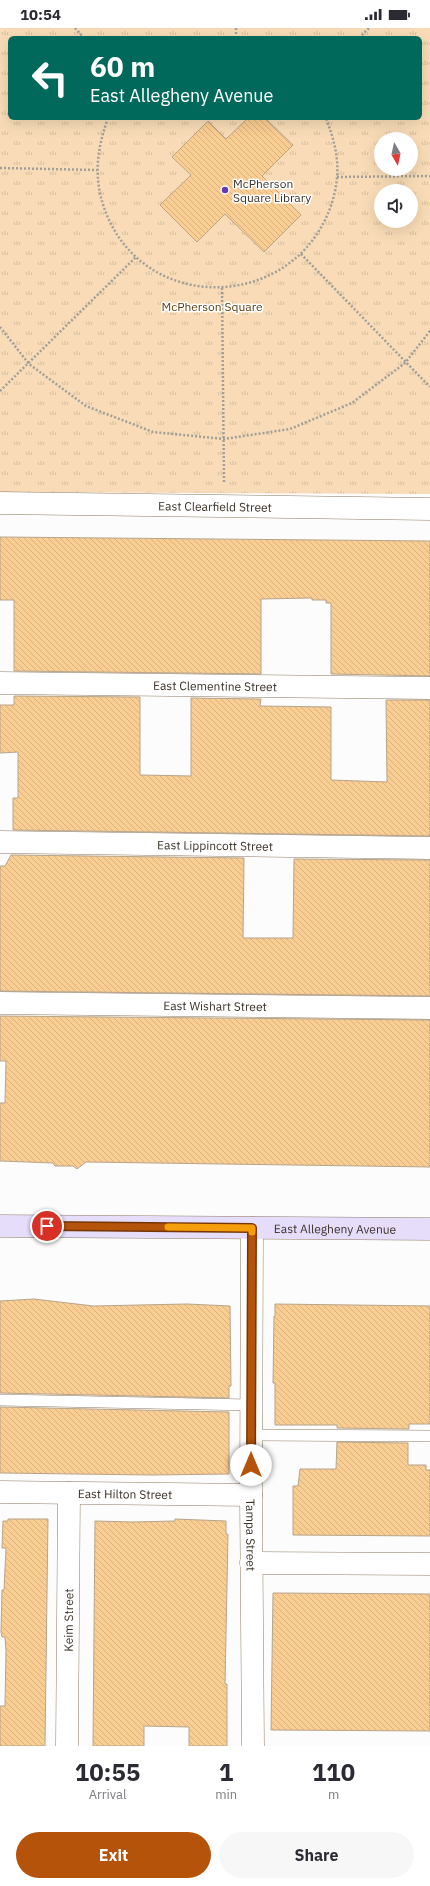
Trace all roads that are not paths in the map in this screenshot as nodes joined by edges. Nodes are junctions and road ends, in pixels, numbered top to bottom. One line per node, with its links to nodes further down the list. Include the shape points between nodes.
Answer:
1 (0, 503): 2 (street, East Clearfield Street)
2 (430, 509)
3 (0, 683): 4 (street, East Clementine Street)
4 (430, 688)
5 (0, 842): 6 (street, East Lippincott Street)
6 (430, 848)
7 (0, 1003): 8 (street, East Wishart Street)
8 (430, 1008)
9 (0, 1226): 10 (main road, East Allegheny Avenue)
10 (252, 1228): 11 (main road, East Allegheny Avenue); 13 (street, Tampa Street)
11 (430, 1229)
12 (0, 1400): 13 (lane)
13 (251, 1405): 14 (street, Tampa Street)
14 (251, 1435): 15 (lane); 18 (street, Tampa Street)
15 (430, 1436)
16 (0, 1492): 17 (street, East Hilton Street)
17 (69, 1494): 18 (street, East Hilton Street); 21 (street, Keim Street)
18 (250, 1495): 19 (street, Tampa Street)
19 (251, 1563): 20 (street); 22 (street, Tampa Street)
20 (430, 1564)
21 (67, 1746)
22 (253, 1746)

